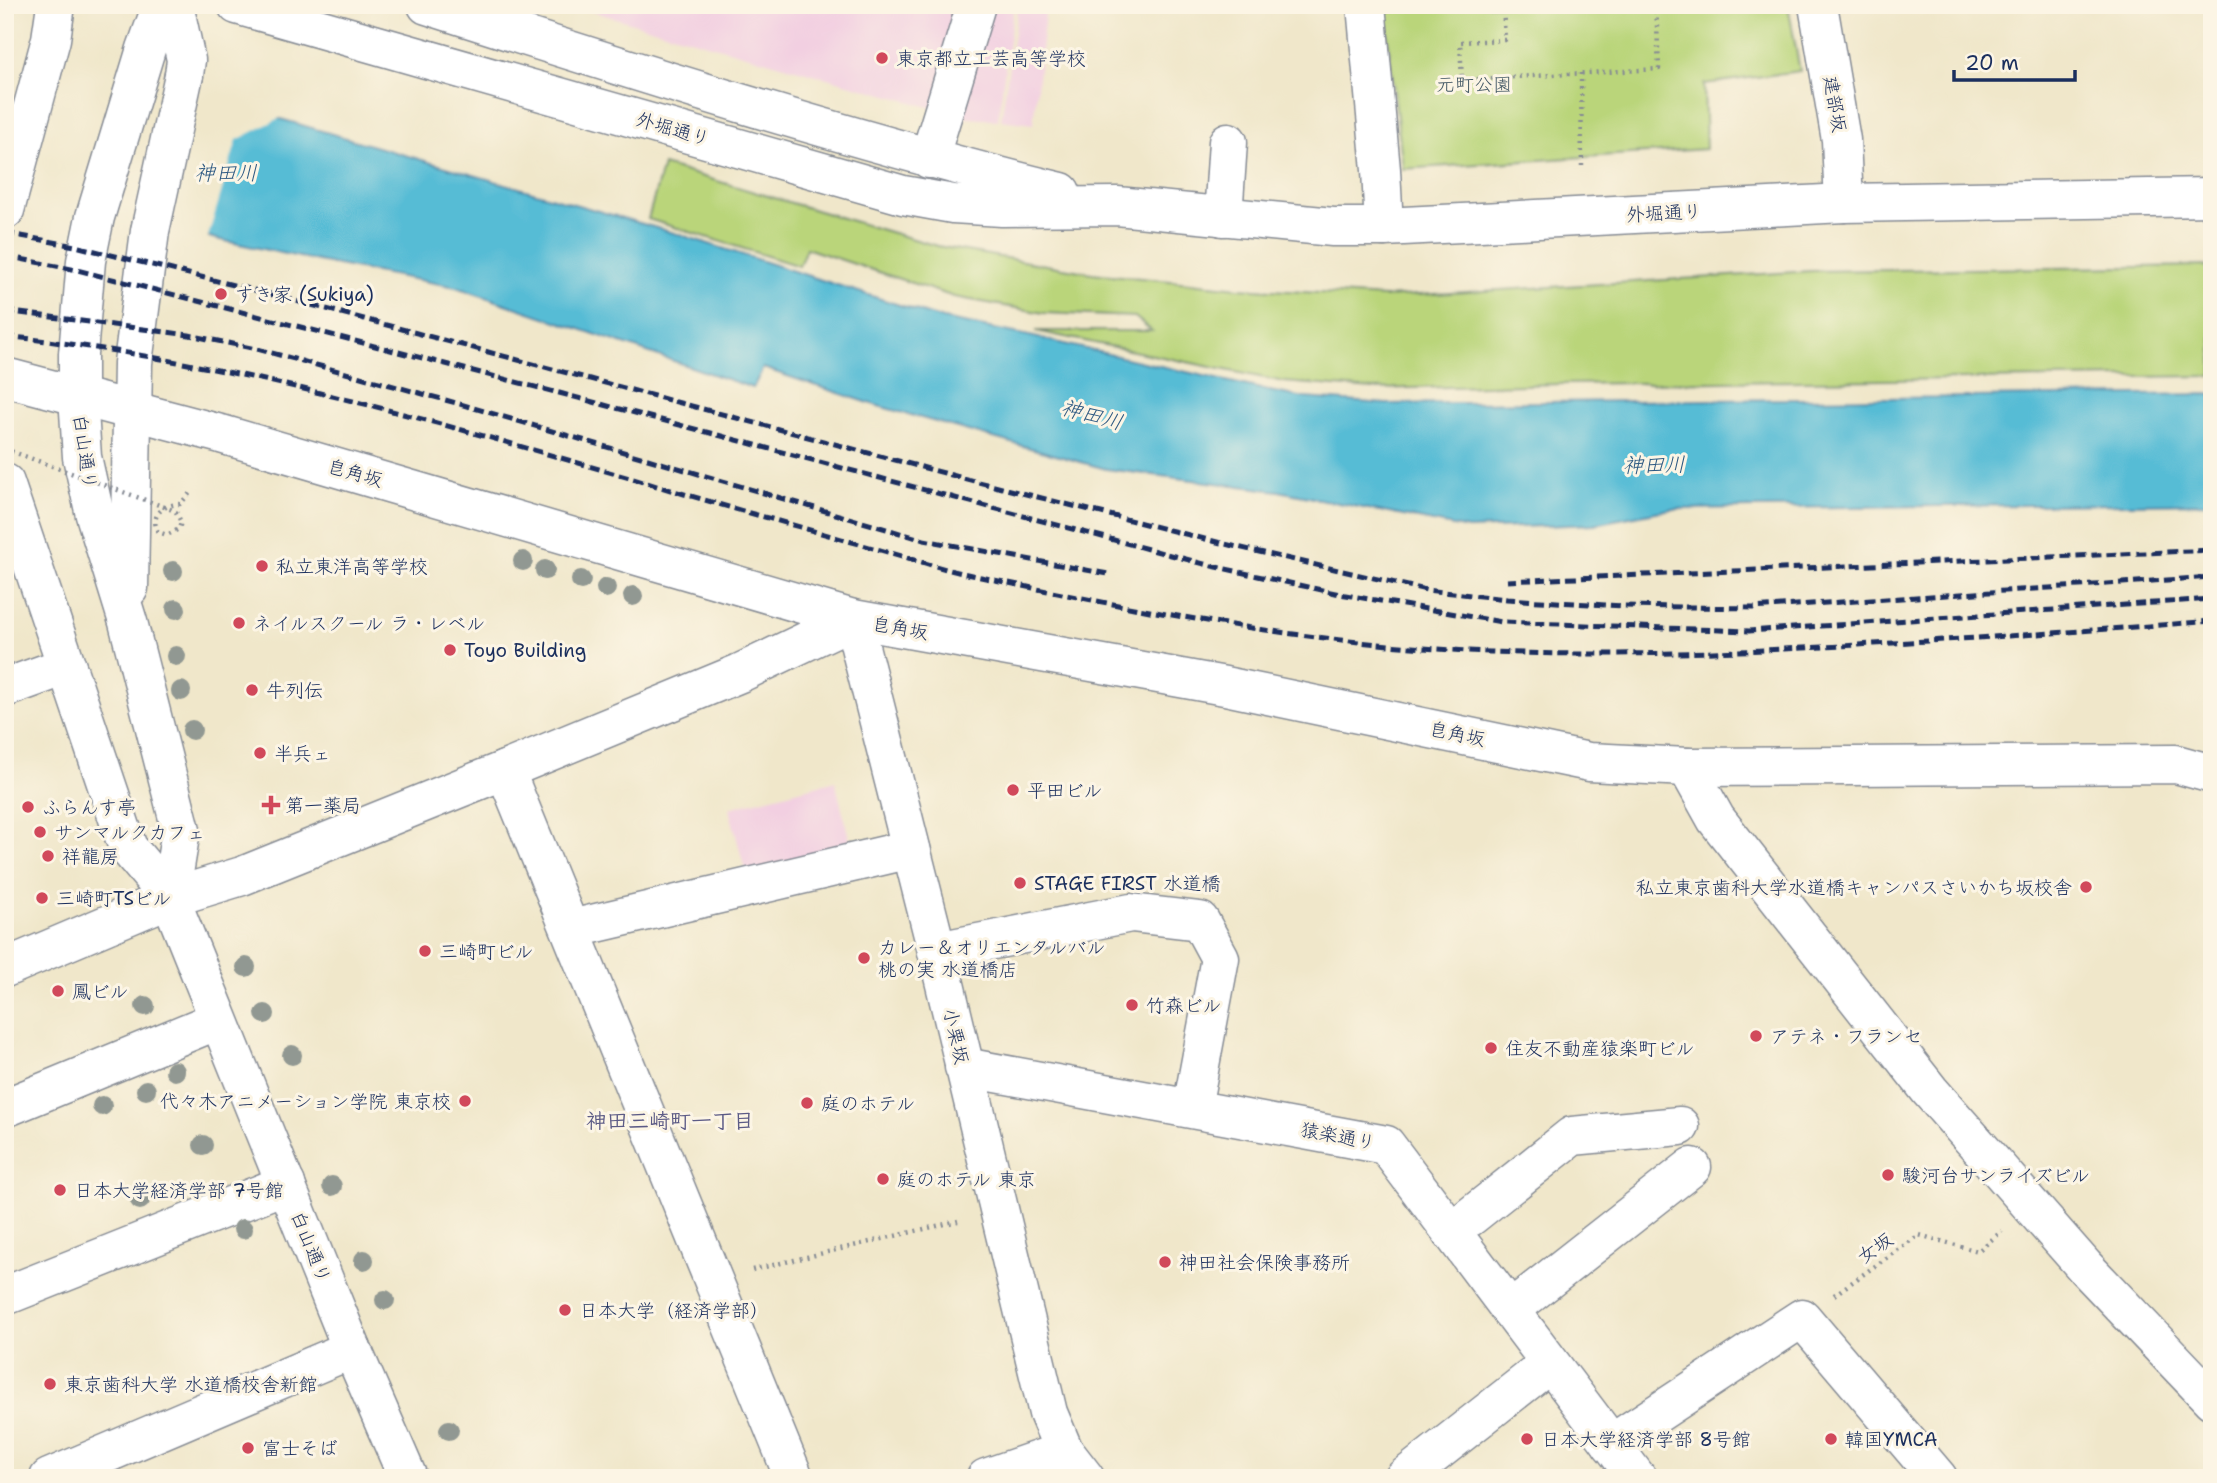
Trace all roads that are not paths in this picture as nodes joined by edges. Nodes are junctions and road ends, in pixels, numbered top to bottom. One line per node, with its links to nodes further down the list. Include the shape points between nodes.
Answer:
1 (162, 5): 18 (street, 白山通り, via 95,217 86,261)
2 (174, 5): 19 (street, bridge, via 186,60 150,231)
3 (237, 5): 14 (street, 外堀通り, via 904,195 989,206)
4 (427, 5): 10 (street, 外堀通り)
5 (976, 5): 10 (street)
6 (1366, 5): 16 (street)
7 (1818, 5): 13 (street, 建部坂, via 1841,140)
8 (53, 22): 12 (street)
9 (1241, 143): 15 (street)
10 (929, 159): 14 (street, 外堀通り)
11 (2212, 197): 13 (street, 外堀通り)
12 (7, 202)
13 (1844, 203): 16 (street, 外堀通り)
14 (1117, 206): 15 (street, 外堀通り)
15 (1235, 218): 16 (street, 外堀通り)
16 (1384, 227)
17 (5, 377): 18 (street, 皀角坂)
18 (78, 396): 19 (street, 皀角坂); 22 (street, 白山通り, via 82,457)
19 (131, 410): 21 (street, 皀角坂); 22 (street)
20 (5, 483): 23 (street, 白山通り)
21 (853, 619): 25 (street, 皀角坂, via 1225,685 1589,762); 26 (street, via 740,673); 28 (street, 小栗坂)
22 (128, 622): 29 (street, 白山通り, via 181,830)
23 (66, 666): 24 (street); 29 (street, 白山通り, via 128,848)
24 (5, 688)
25 (1687, 767): 27 (street, 皀角坂, via 2176,764); 45 (street, via 1724,830 1922,1080 2085,1268)
26 (505, 770): 29 (street, via 242,876); 30 (street)
27 (2212, 774)
28 (911, 849): 30 (street); 31 (street, 小栗坂)
29 (170, 898): 32 (street); 33 (street, 白山通り)
30 (571, 929): 50 (street)
31 (937, 951): 34 (street, 小栗坂); 36 (street, via 1131,913 1199,921 1220,958)
32 (5, 968)
33 (218, 1020): 35 (street); 39 (street, 白山通り)
34 (964, 1067): 36 (street, 猿楽通り); 47 (street, 小栗坂, via 1048,1413)
35 (5, 1108)
36 (1192, 1108): 42 (street, 猿楽通り, via 1386,1145)
37 (1680, 1125): 40 (street, via 1572,1136)
38 (1692, 1167): 42 (street)
39 (286, 1184): 41 (street); 43 (street, 白山通り)
40 (1471, 1217)
41 (5, 1296)
42 (1510, 1310): 44 (street, 猿楽通り)
43 (352, 1349): 48 (street); 49 (street, 白山通り)
44 (1549, 1364): 46 (street, 猿楽通り); 52 (street)
45 (2208, 1384)
46 (1611, 1444): 53 (street, 猿楽通り); 54 (street, via 1802,1318)
47 (1074, 1464): 51 (street)
48 (49, 1478)
49 (408, 1478)
50 (794, 1478)
51 (986, 1478)
52 (1404, 1478)
53 (1637, 1478)
54 (1938, 1478)

